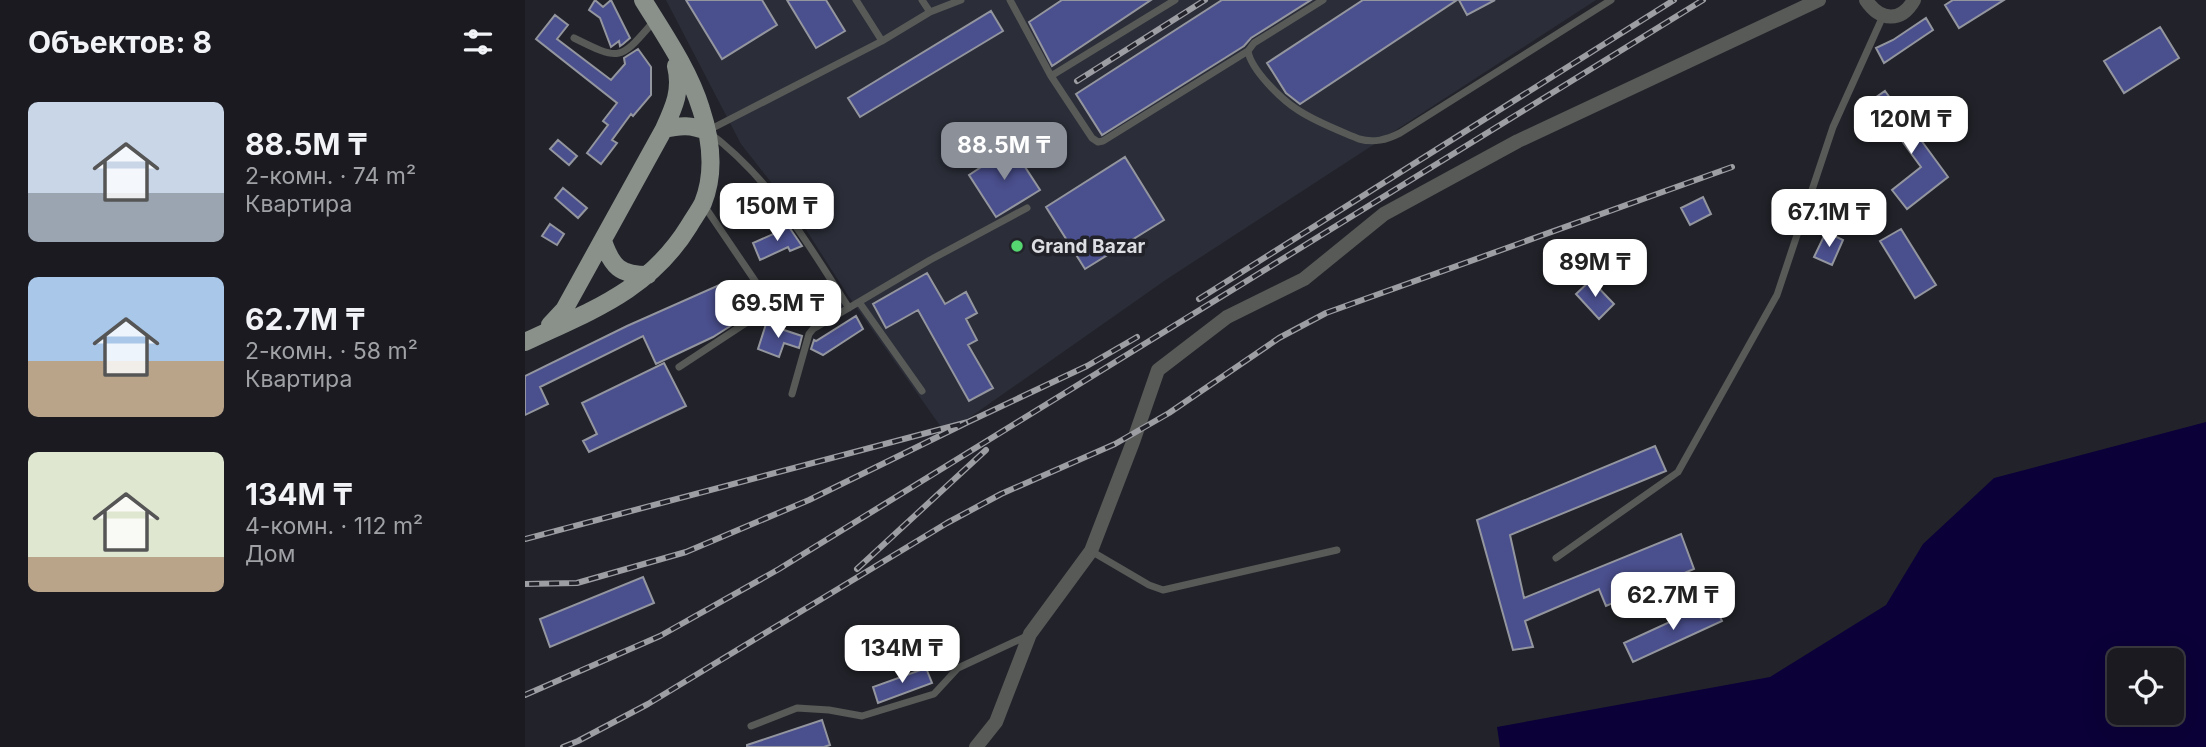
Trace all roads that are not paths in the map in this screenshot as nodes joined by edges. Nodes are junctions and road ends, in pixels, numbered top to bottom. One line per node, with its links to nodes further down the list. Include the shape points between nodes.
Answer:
1 (643, 0): 14 (main road)
2 (856, 0): 16 (lane)
3 (922, 0): 12 (lane)
4 (961, 0): 12 (lane)
5 (1010, 0): 19 (lane)
6 (1175, 0): 19 (lane)
7 (1323, 0): 18 (lane)
8 (1611, 0): 18 (lane, via 1386,140 1359,139 1296,109 1252,65)
9 (1819, 0): 33 (street, via 1518,142 1384,214 1304,279 1227,317 1158,370)
10 (1866, 0): 13 (street)
11 (1914, 0): 13 (street, via 1908,11)
12 (930, 12): 16 (lane)
13 (1883, 16): 34 (lane, via 1833,127 1777,295 1678,472)
14 (655, 20): 15 (lane, via 615,55); 17 (main road)
15 (574, 38)
16 (882, 41): 21 (lane)
17 (671, 45): 20 (main road, via 679,78 677,98); 21 (main road, via 701,106)
18 (1248, 51): 19 (lane, via 1098,142)
19 (1051, 76)
20 (664, 129): 21 (main road, via 681,125); 24 (main road)
21 (707, 131): 22 (main road, via 711,158); 27 (lane, via 776,196)
22 (703, 203): 25 (main road, via 675,249); 29 (lane, via 764,294 764,311)
23 (1027, 208): 26 (lane)
24 (603, 241): 25 (main road, via 618,269 630,275); 28 (main road, via 564,310)
25 (648, 275): 28 (main road, via 617,297)
26 (859, 302): 27 (lane); 30 (lane)
27 (849, 308): 31 (lane, via 809,334)
28 (527, 341)
29 (679, 367)
30 (922, 390)
31 (792, 394)
32 (1337, 550): 33 (lane, via 1163,590)
33 (1091, 551): 35 (street)
34 (1556, 558)
35 (1030, 634): 36 (lane, via 958,668 934,694 862,716 797,708); 37 (street, via 996,722)
36 (751, 726)
37 (977, 747)

